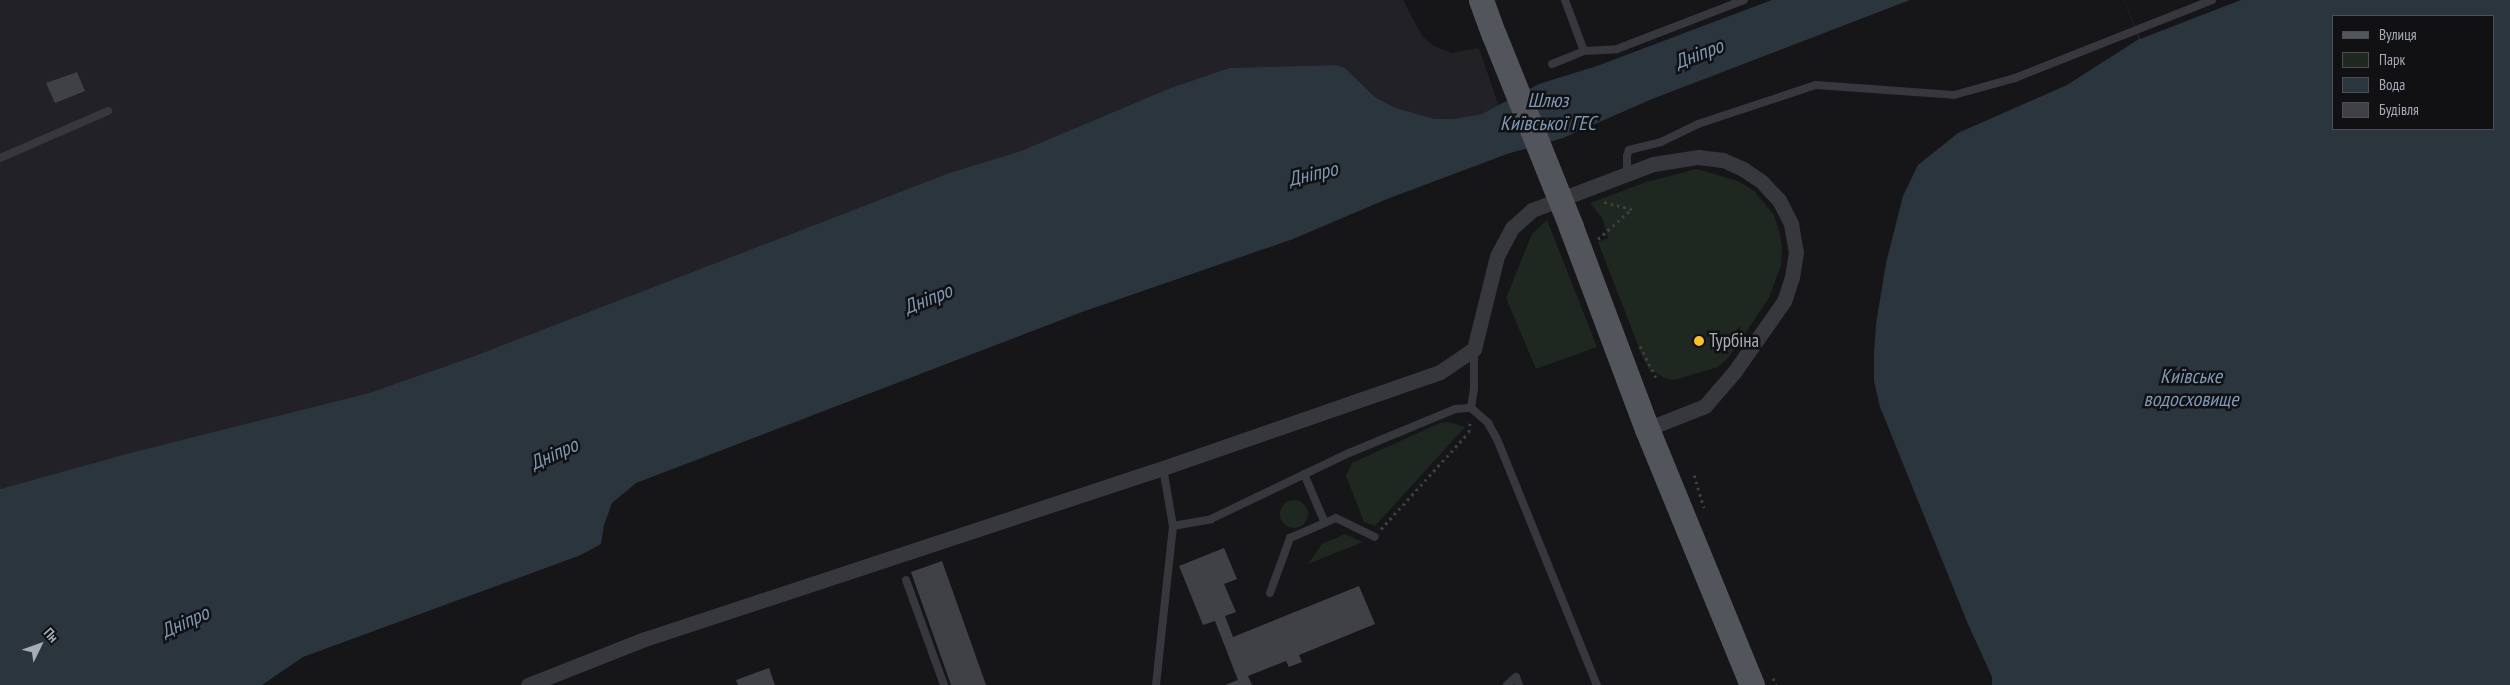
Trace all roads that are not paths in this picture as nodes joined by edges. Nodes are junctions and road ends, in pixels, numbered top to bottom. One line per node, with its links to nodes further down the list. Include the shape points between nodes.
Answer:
1 (1481, 0): 12 (main road, bridge)
2 (1565, 0): 5 (lane)
3 (1744, 0): 5 (lane, via 1617,49)
4 (2212, 0): 9 (lane, via 2015,78 1954,94 1816,85 1698,124 1661,142 1629,150)
5 (1584, 51): 6 (lane)
6 (1552, 64)
7 (108, 112): 8 (lane)
8 (0, 158)
9 (1628, 174): 10 (street, via 1532,210 1512,228 1497,256); 12 (street, via 1653,164 1698,157 1722,160 1743,168 1779,200 1791,224 1796,252 1784,302 1735,371 1705,406)
10 (1474, 349): 11 (lane); 13 (street, via 1440,372)
11 (1471, 408): 14 (lane, via 1455,409); 25 (lane, via 1488,423 1496,439)
12 (1647, 430): 26 (main road)
13 (1164, 468): 16 (lane); 20 (street, via 645,639)
14 (1304, 474): 15 (lane); 16 (lane, via 1211,519)
15 (1325, 522): 17 (lane, via 1336,518); 19 (lane, via 1290,538)
16 (1173, 526): 22 (lane)
17 (1374, 537)
18 (906, 580): 21 (lane)
19 (1270, 592)
20 (528, 685)
21 (944, 685)
22 (1156, 685)
23 (1507, 685): 24 (lane, via 1516,677)
24 (1520, 685)
25 (1597, 685)
26 (1752, 685)

